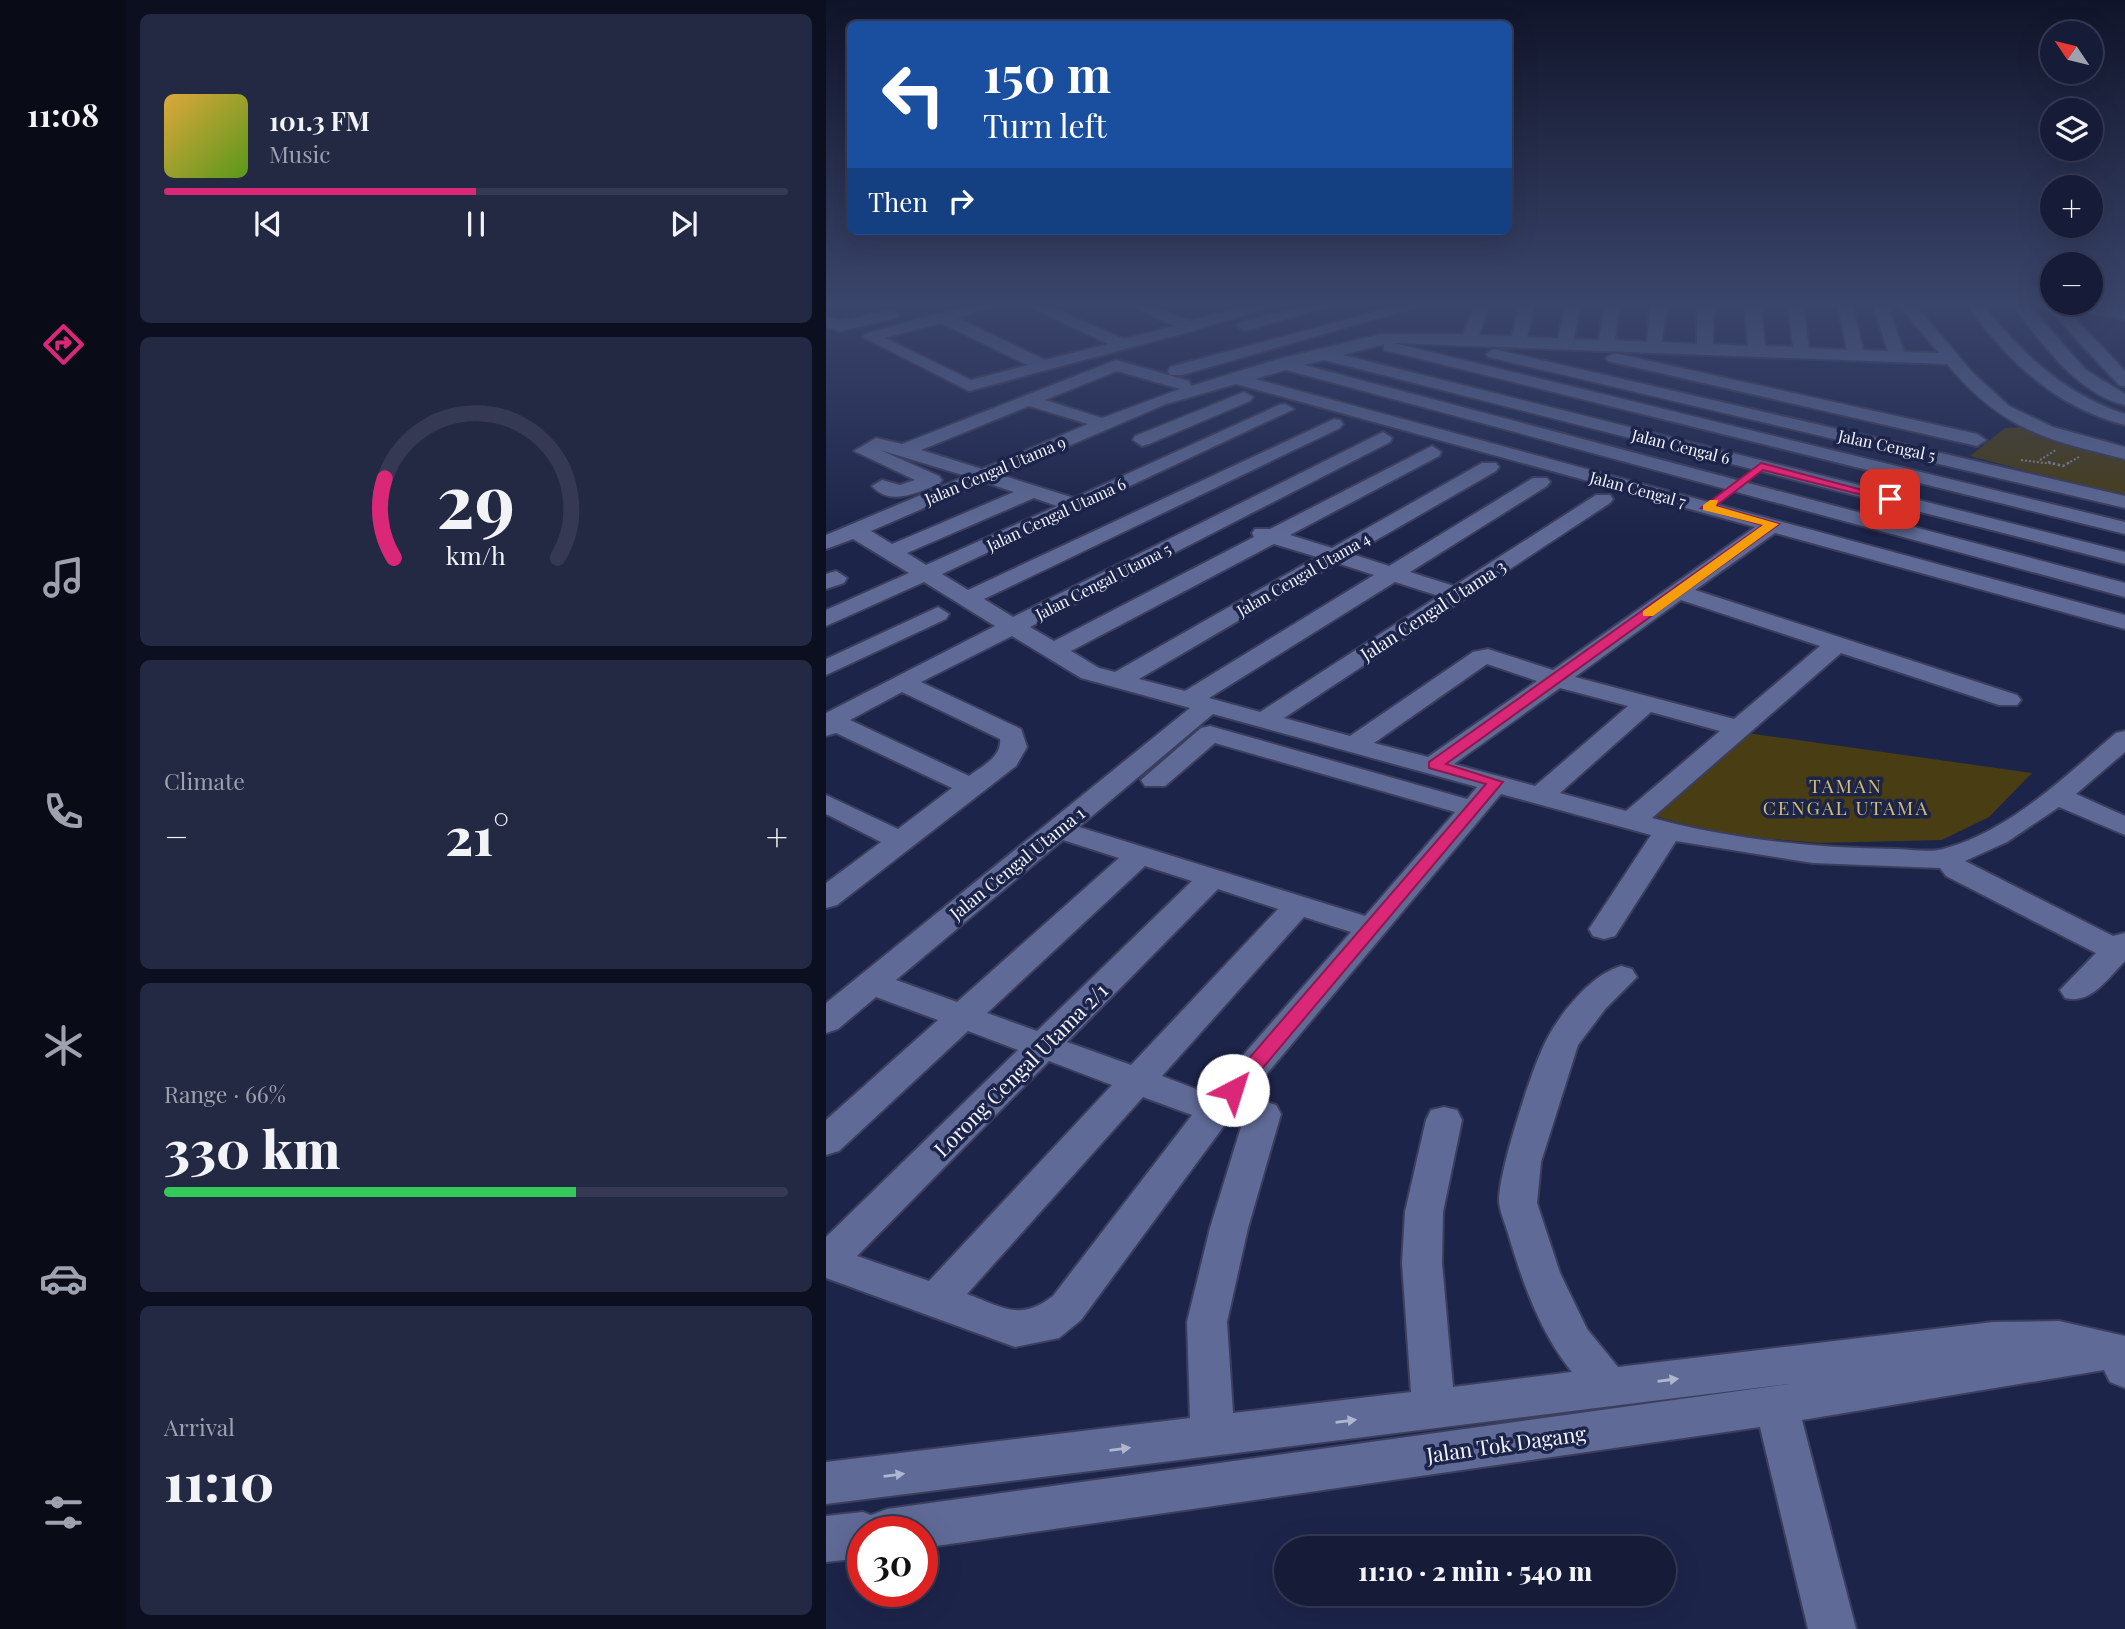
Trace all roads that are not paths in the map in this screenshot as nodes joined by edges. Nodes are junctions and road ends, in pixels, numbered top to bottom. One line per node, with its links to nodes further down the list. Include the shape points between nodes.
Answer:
1 (961, 382): 2 (street, via 969,386)
2 (984, 382)
3 (1073, 382): 23 (street)
4 (1180, 382): 30 (street, via 1183,385)
5 (1206, 382): 19 (street)
6 (1244, 382): 19 (street)
7 (1346, 382): 25 (street)
8 (1436, 382): 21 (street, Jalan Cengal 6)
9 (1495, 382): 21 (street)
10 (1528, 382): 28 (street)
11 (1614, 382): 22 (street, Jalan Cengal 5)
12 (1717, 382): 20 (street)
13 (1754, 382): 20 (street)
14 (1833, 382): 34 (street)
15 (1974, 382): 39 (street, via 2003,410 2031,424)
16 (1992, 382): 39 (street, via 2051,421)
17 (2047, 382): 29 (street, via 2068,399)
18 (2092, 382): 24 (street)
19 (1232, 388): 27 (street); 30 (street, Jalan Cengal Utama 9, via 1160,400); 32 (street, Jalan Cengal 7); 37 (street)
20 (1750, 390): 26 (street); 34 (street)
21 (1471, 392): 25 (street); 33 (street, Jalan Cengal 6)
22 (1670, 395): 26 (street, Jalan Cengal 5); 28 (street, Jalan Cengal Utama 1)
23 (1027, 400): 30 (street); 41 (street)
24 (2125, 400)
25 (1435, 407): 32 (street); 38 (street)
26 (1721, 407): 35 (street, Jalan Cengal 5)
27 (1285, 409): 31 (street); 43 (street, Jalan Cengal Utama 6)
28 (1644, 410): 33 (street, Jalan Cengal Utama 1); 40 (street)
29 (2125, 420)
30 (1097, 423): 37 (street); 47 (street, Jalan Cengal Utama 9)
31 (1334, 424): 36 (street); 57 (street)
32 (1402, 425): 49 (street, Jalan Cengal 7)
33 (1609, 428): 38 (street, Jalan Cengal Utama 1); 46 (street, Jalan Cengal 6)
34 (1983, 429): 44 (street)
35 (1816, 430): 40 (street); 44 (street, Jalan Cengal 5)
36 (1383, 438): 42 (street); 62 (street, Jalan Cengal Utama 5)
37 (1142, 440): 43 (street)
38 (1572, 445): 49 (street, Jalan Cengal Utama 1); 53 (street)
39 (2124, 445)
40 (1791, 447): 46 (street); 56 (street)
41 (903, 450): 47 (street); 50 (street, via 876,444 863,451)
42 (1432, 452): 45 (street); 66 (street)
43 (1187, 454): 51 (street, Jalan Cengal Utama 6)
44 (1955, 460): 48 (street, Jalan Cengal 5)
45 (1489, 467): 49 (street); 70 (street, Jalan Cengal Utama 4)
46 (1761, 467): 53 (street); 61 (street, Jalan Cengal 6)
47 (971, 470): 50 (street); 54 (street); 65 (street, Jalan Cengal Utama 9)
48 (2013, 474): 56 (street); 58 (street, Jalan Cengal 5)
49 (1545, 477): 60 (street, Jalan Cengal 7); 74 (street, Jalan Cengal Utama 1)
50 (932, 480): 52 (street, via 901,492)
51 (1121, 484): 57 (street); 59 (street, Jalan Cengal Utama 6)
52 (882, 486)
53 (1735, 487): 60 (street); 67 (street)
54 (1033, 491): 59 (street); 69 (street)
55 (1577, 492): 77 (street, Jalan Cengal Utama 3, via 1603,499)
56 (1992, 494): 61 (street); 64 (street)
57 (1171, 502): 62 (street); 78 (street)
58 (2125, 502)
59 (1076, 505): 73 (street, Jalan Cengal Utama 6)
60 (1707, 508): 63 (street, Jalan Cengal 7)
61 (1968, 518): 67 (street); 71 (street, Jalan Cengal 6)
62 (1223, 520): 66 (street); 82 (street, Jalan Cengal Utama 5)
63 (1766, 528): 72 (street, Jalan Cengal 7); 76 (street); 83 (street)
64 (2125, 528)
65 (855, 531): 68 (street, Jalan Cengal Utama 9); 69 (street)
66 (1272, 536): 70 (street); 85 (street)
67 (1944, 540): 72 (street); 75 (street)
68 (827, 542)
69 (890, 553): 73 (street)
70 (1335, 556): 74 (street); 88 (street, Jalan Cengal Utama 4)
71 (2125, 558)
72 (1920, 564): 81 (street, Jalan Cengal 7)
73 (924, 574): 78 (street); 80 (street, Jalan Cengal Utama 6)
74 (1391, 574): 77 (street); 91 (street, Jalan Cengal Utama 1)
75 (2125, 590)
76 (1679, 592): 84 (street); 87 (street)
77 (1457, 594): 93 (street, Jalan Cengal Utama 3)
78 (966, 599): 82 (street)
79 (938, 614): 86 (street)
80 (826, 619)
81 (2125, 622)
82 (1012, 627): 85 (street); 89 (street, Jalan Cengal Utama 5)
83 (2125, 642)
84 (1837, 644): 90 (street); 95 (street)
85 (1052, 652): 88 (street, via 1090,673)
86 (826, 668)
87 (1556, 679): 92 (street); 97 (street, via 1498,658 1481,657); 98 (street)
88 (1117, 681): 91 (street)
89 (902, 682): 94 (street, Jalan Cengal Utama 5); 101 (street, via 1012,735 1014,747 1007,760)
90 (2008, 700)
91 (1198, 703): 93 (street); 108 (street, Jalan Cengal Utama 1)
92 (1646, 704): 95 (street); 102 (street)
93 (1264, 720): 97 (street)
94 (828, 725): 101 (street)
95 (1739, 728): 106 (street)
96 (2125, 739): 103 (street)
97 (1355, 744): 98 (street)
98 (1435, 765): 100 (street)
99 (1155, 780): 105 (street, via 1210,734)
100 (1496, 782): 102 (street); 105 (street)
101 (971, 787): 110 (street)
102 (1541, 795): 106 (street)
103 (2057, 796): 107 (street); 112 (street, via 2005,831)
104 (826, 803): 110 (street)
105 (1473, 808): 116 (street)
106 (1631, 821): 109 (street)
107 (2125, 827)
108 (1058, 829): 111 (street); 120 (street, Jalan Cengal Utama 1)
109 (1668, 831): 112 (street, via 1755,849 1846,859); 117 (street)
110 (900, 841): 114 (street)
111 (1140, 855): 113 (street); 122 (street)
112 (1947, 857): 118 (street, via 1956,870)
113 (1212, 878): 115 (street); 124 (street, Lorong Cengal Utama 2/1)
114 (826, 898)
115 (1298, 905): 116 (street); 125 (street)
116 (1371, 928): 126 (street)
117 (1604, 929)
118 (2121, 947): 121 (street)
119 (1621, 977): 133 (street, via 1594,1000 1562,1042 1523,1163 1518,1203 1540,1273 1572,1342)
120 (871, 984): 122 (street); 123 (street, Jalan Cengal Utama 1)
121 (2076, 990)
122 (961, 1016): 124 (street); 129 (street)
123 (826, 1021)
124 (1042, 1046): 125 (street); 130 (street, Lorong Cengal Utama 2/1)
125 (1136, 1081): 126 (street); 131 (street)
126 (1216, 1110): 131 (street, via 1067,1308 1044,1326 1014,1329)
127 (1263, 1114): 136 (street, via 1207,1322)
128 (1444, 1120): 135 (street, via 1424,1212 1422,1263)
129 (826, 1141)
130 (827, 1261): 131 (street)
131 (937, 1300)
132 (2122, 1357): 133 (street, one-way to 132, via 1993,1340 2059,1339); 134 (street, Jalan Tok Dagang)
133 (1609, 1387): 135 (street)
134 (1776, 1405): 138 (street, Jalan Tok Dagang); 141 (street)
135 (1434, 1410): 136 (street, one-way to 135)
136 (1213, 1438): 137 (street, one-way to 136)
137 (826, 1483)
138 (938, 1524)
139 (847, 1537): 140 (street)
140 (826, 1539)
141 (1832, 1629)

